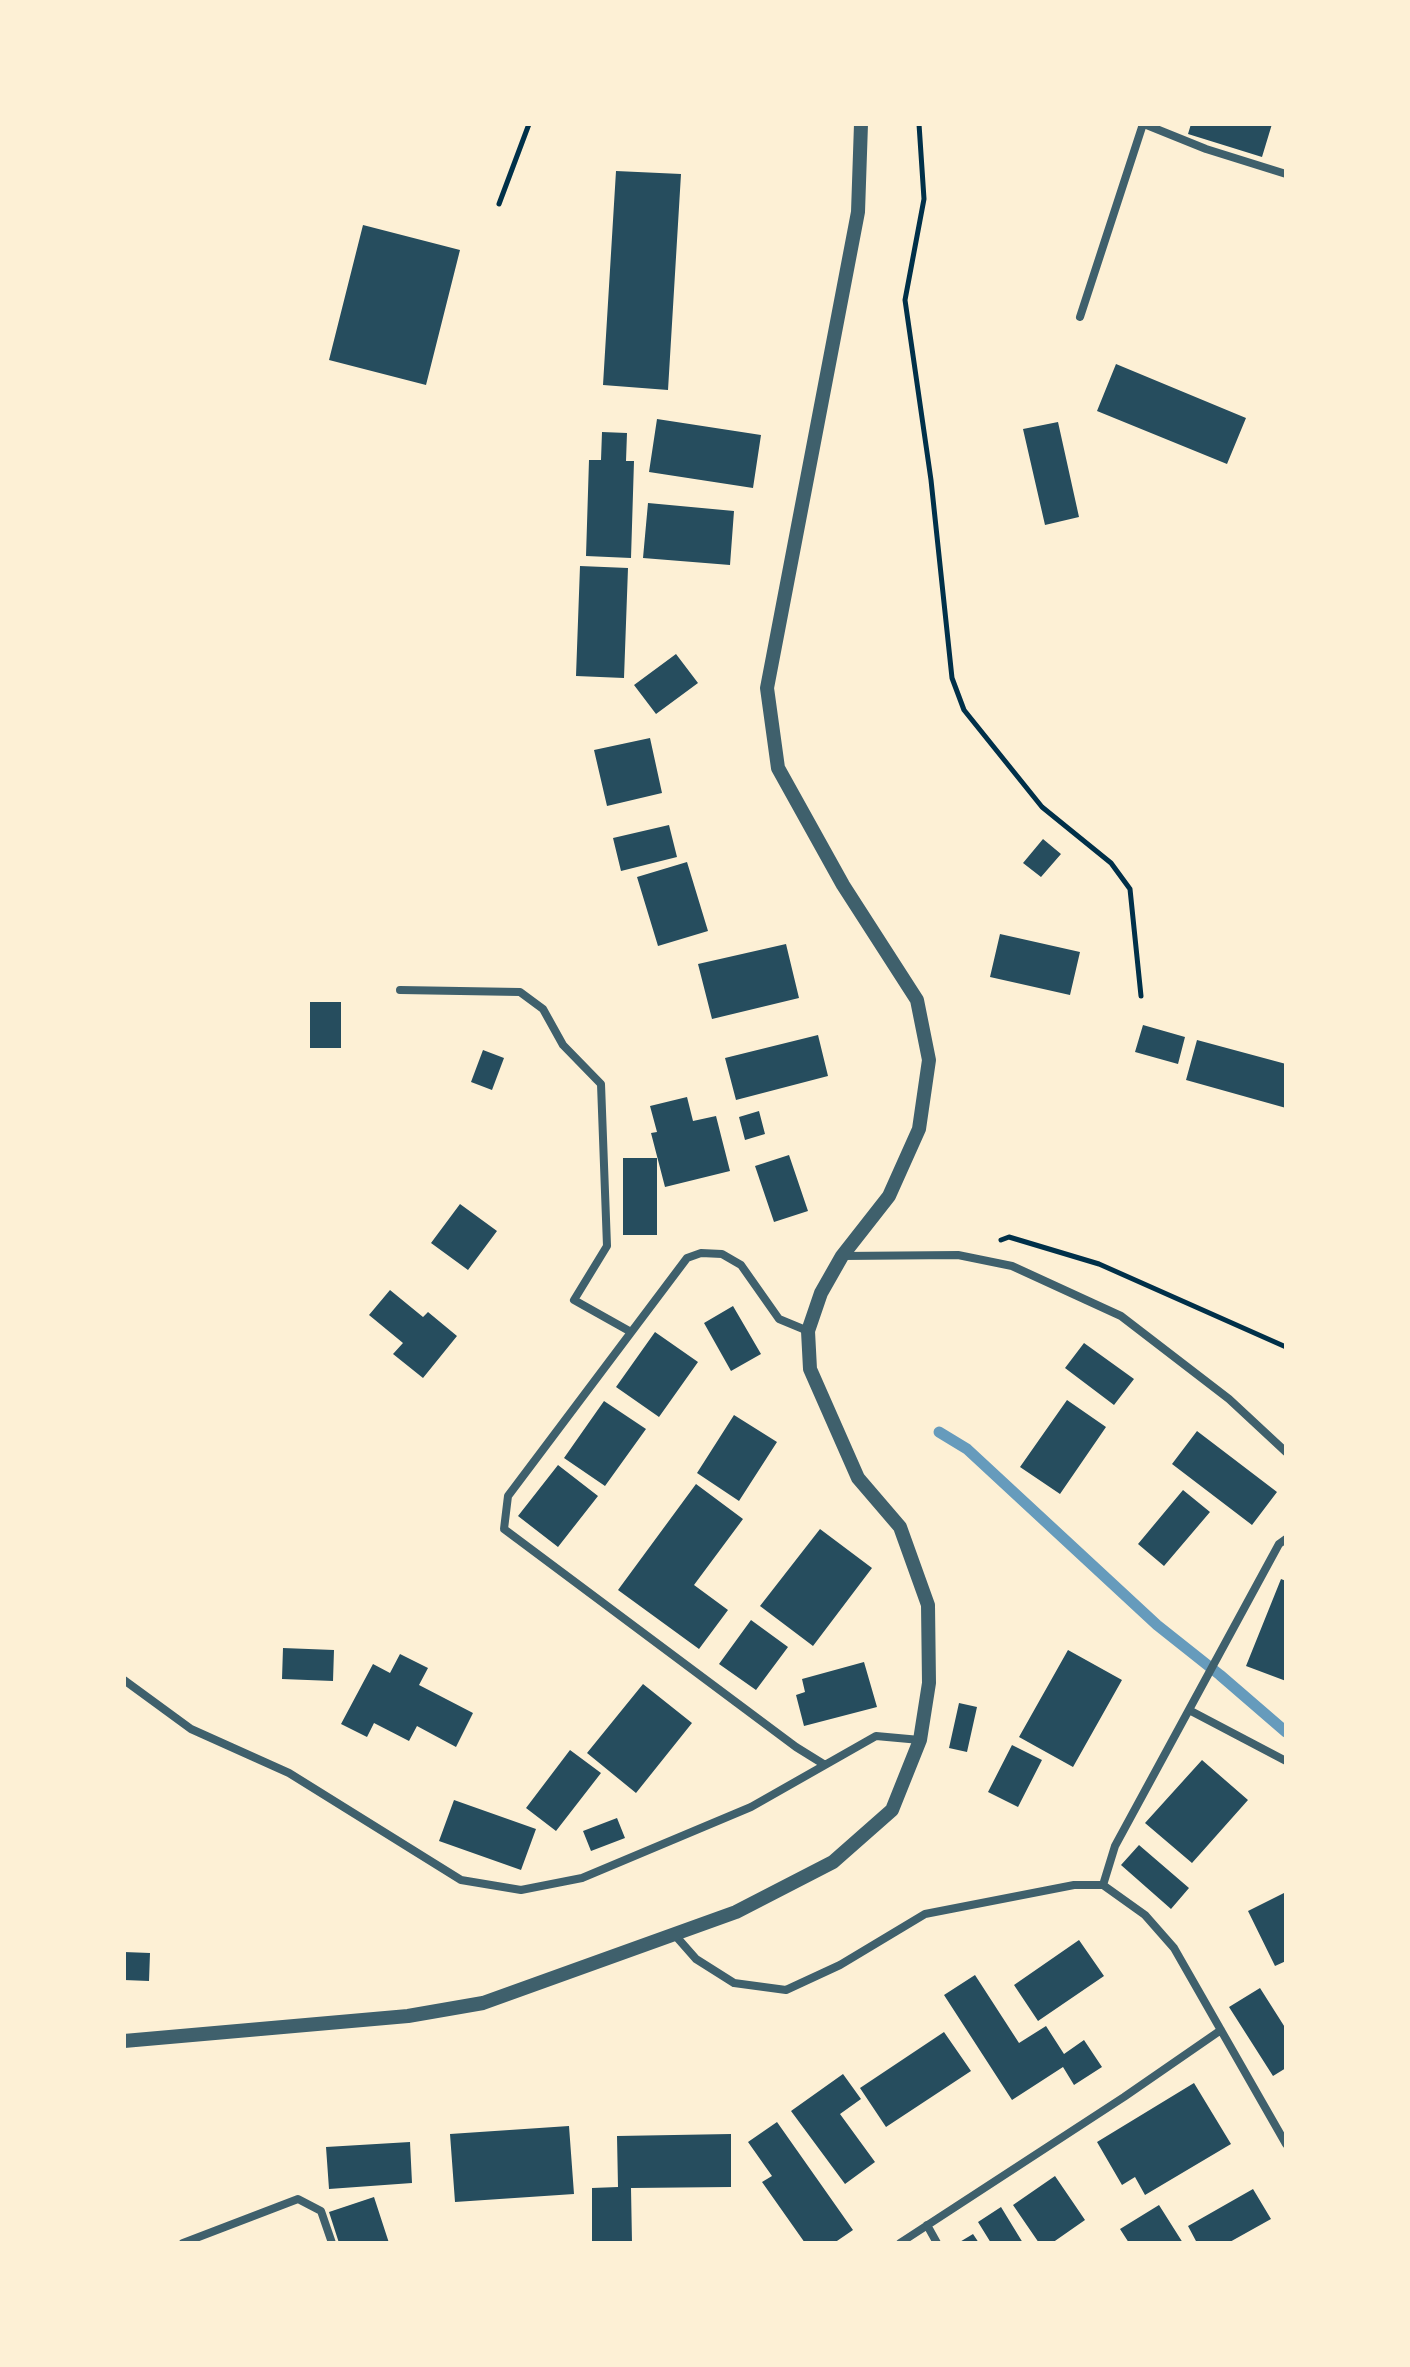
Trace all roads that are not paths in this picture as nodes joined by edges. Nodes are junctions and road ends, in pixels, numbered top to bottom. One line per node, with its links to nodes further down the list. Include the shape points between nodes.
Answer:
1 (861, 124): 6 (street, via 858,212 767,688 778,768 843,885 917,1000 929,1060 919,1129 889,1196)
2 (1144, 124): 3 (street); 4 (street)
3 (1286, 174)
4 (1080, 317)
5 (400, 990): 8 (street, via 520,992 543,1009 563,1045 601,1084 607,1246 574,1300)
6 (842, 1256): 7 (street); 9 (street, via 958,1255 1012,1266 1121,1316 1229,1399)
7 (808, 1331): 8 (street, via 779,1319 741,1265 722,1254 701,1253 687,1258); 13 (street, via 810,1369 822,1397 858,1478 900,1527 928,1605 929,1683)
8 (631, 1332): 15 (street, via 508,1496 504,1529)
9 (1286, 1452)
10 (1286, 1539): 12 (street)
11 (124, 1680): 15 (street, via 191,1729 289,1773 461,1880 521,1890 582,1878 751,1807)
12 (1189, 1710): 14 (street); 16 (street, via 1115,1846)
13 (920, 1740): 15 (street, via 876,1736); 17 (street, via 892,1810 833,1862 736,1912)
14 (1286, 1761)
15 (825, 1765)
16 (1103, 1885): 17 (street, via 1074,1885 925,1914 786,1990 734,1983 696,1959); 18 (street, via 1145,1915 1174,1948)
17 (673, 1933): 19 (street, via 483,2003 408,2016)
18 (1221, 2030): 20 (street); 21 (street)
19 (124, 2041)
20 (1286, 2144)
21 (927, 2225): 24 (street); 25 (street)
22 (183, 2243): 23 (street, via 298,2199 321,2211)
23 (332, 2243)
24 (900, 2243)
25 (937, 2243)

